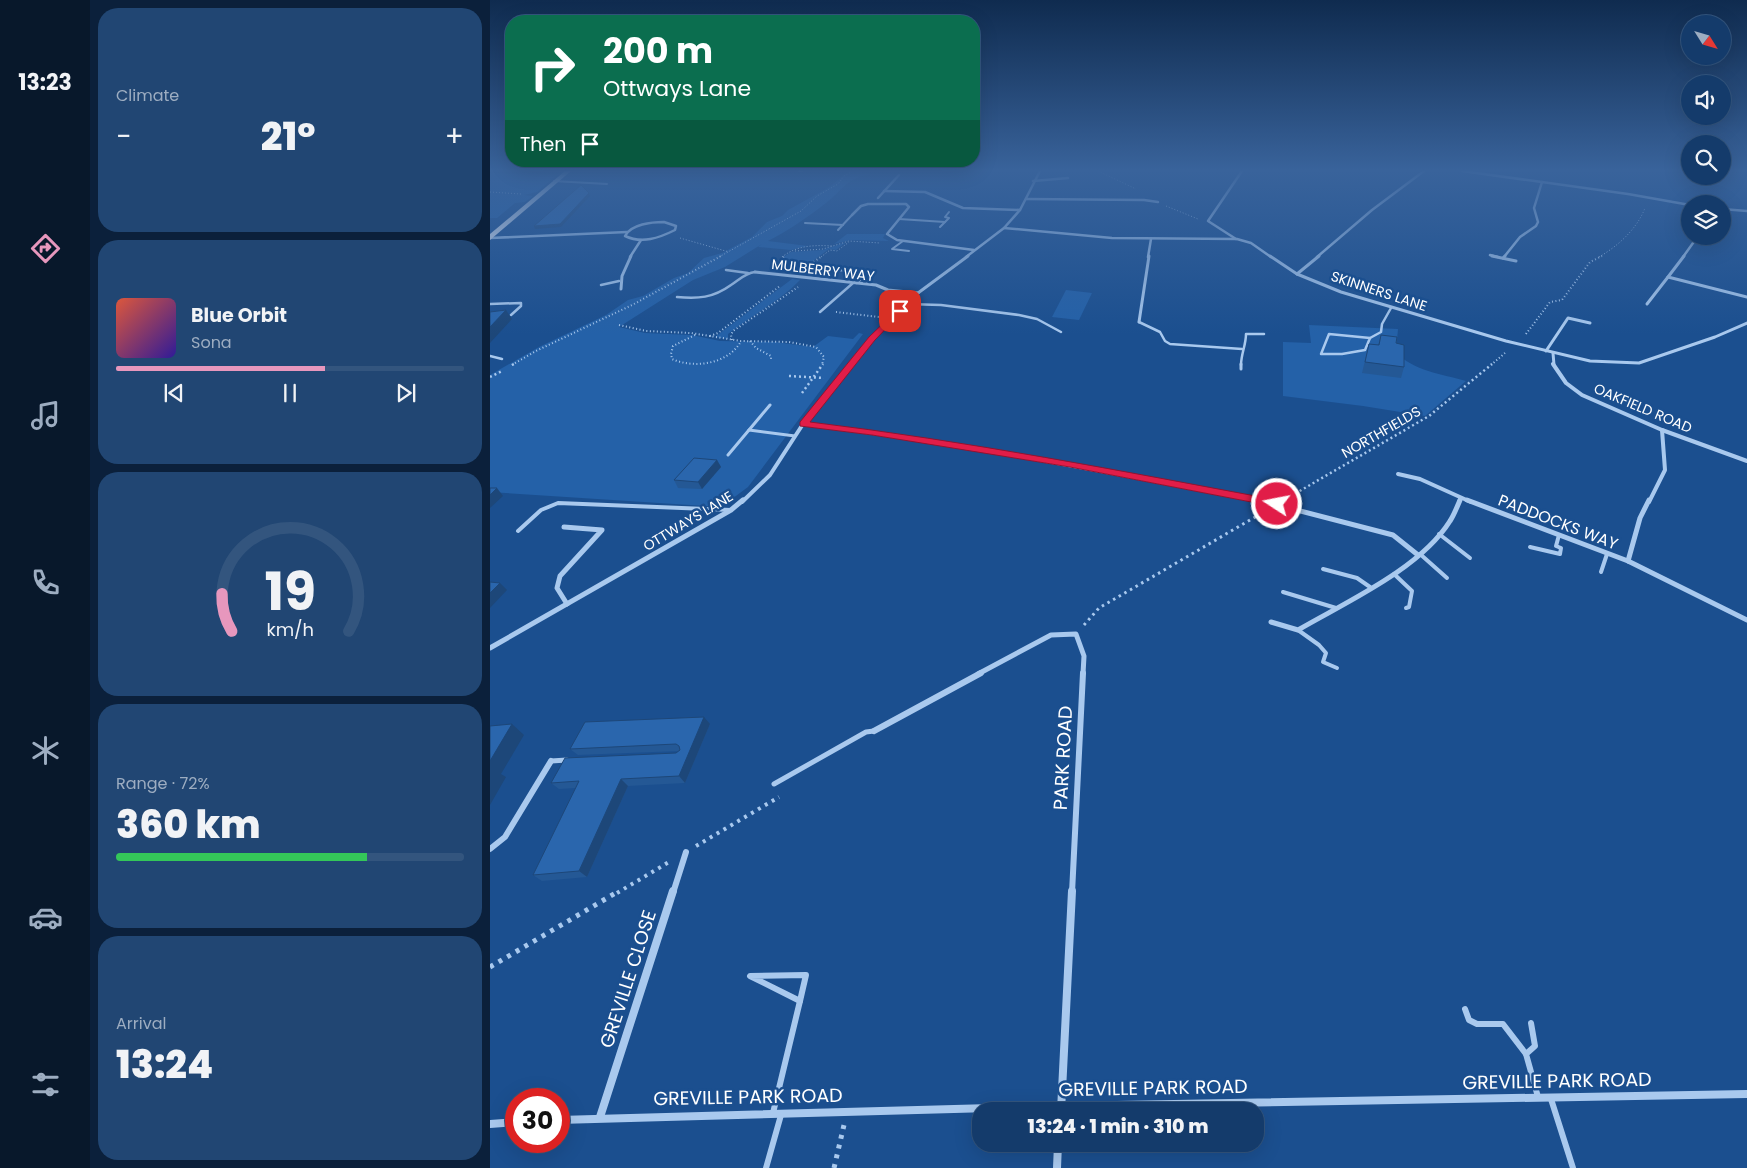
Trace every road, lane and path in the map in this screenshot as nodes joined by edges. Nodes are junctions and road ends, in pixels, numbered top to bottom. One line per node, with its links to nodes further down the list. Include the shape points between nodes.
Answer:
1 (843, 225): 13 (lane)
2 (504, 226): 16 (highway)
3 (643, 226): 14 (street)
4 (674, 226): 15 (street, via 675,230)
5 (776, 226): 28 (path)
6 (894, 226): 20 (street, via 887,234)
7 (1006, 226): 12 (street, OTTWAYS LANE)
8 (1215, 226): 18 (street)
9 (1354, 226): 36 (street)
10 (1536, 226): 30 (street, via 1520,237)
11 (1634, 226): 66 (path, NORTHFIELDS, via 1615,248 1590,262 1562,300 1550,302)
12 (1004, 228): 17 (street, SKINNERS LANE); 25 (street, OTTWAYS LANE)
13 (838, 230)
14 (626, 232): 16 (street); 19 (street, via 625,236 630,239)
15 (667, 235): 19 (street); 28 (path)
16 (490, 238)
17 (1151, 239): 18 (street, SKINNERS LANE); 54 (street)
18 (1237, 239): 36 (street, SKINNERS LANE, via 1251,243)
19 (641, 240): 40 (street)
20 (898, 240): 21 (path, via 885,243); 22 (street)
21 (851, 241): 24 (path); 37 (path, via 837,251 830,250)
22 (903, 241): 25 (street); 27 (lane, via 892,249)
23 (1692, 245): 39 (street)
24 (833, 246): 26 (path, via 815,251); 26 (path, via 814,244)
25 (974, 250): 44 (street, OTTWAYS LANE)
26 (791, 251): 37 (path, via 781,258 778,265 795,272)
27 (909, 251)
28 (729, 252): 75 (path)
29 (1490, 255): 30 (street)
30 (1503, 258): 31 (street)
31 (1516, 261)
32 (726, 270): 35 (lane)
33 (839, 270): 41 (lane, via 866,273)
34 (755, 272): 35 (lane); 37 (street, MULBERRY WAY)
35 (748, 273): 45 (lane, via 710,298)
36 (1297, 274): 50 (street, SKINNERS LANE)
37 (794, 275): 38 (street, MULBERRY WAY); 61 (path, via 718,334)
38 (806, 277): 41 (street, MULBERRY WAY); 63 (path, via 786,297 733,331 730,335)
39 (1668, 278): 46 (street); 49 (street)
40 (619, 281): 42 (lane); 43 (street)
41 (855, 283): 44 (street, MULBERRY WAY); 51 (lane)
42 (601, 284)
43 (621, 289)
44 (918, 293): 48 (street, OTTWAYS LANE)
45 (677, 297)
46 (1747, 297)
47 (490, 304): 52 (lane, via 521,304)
48 (907, 304): 53 (street, OTTWAYS LANE); 58 (lane, via 1019,315 1037,319)
49 (1648, 304)
50 (1391, 308): 62 (lane, via 1381,332); 66 (street, SKINNERS LANE)
51 (821, 311): 53 (path)
52 (511, 315)
53 (892, 319): 79 (street, OTTWAYS LANE)
54 (1139, 322): 67 (lane, via 1160,332 1170,344)
55 (1590, 323): 68 (street, via 1568,318)
56 (1747, 323): 69 (street, SKINNERS LANE, via 1639,363 1590,361)
57 (619, 325): 59 (path, via 646,331)
58 (1061, 332)
59 (696, 334): 61 (path); 64 (path, via 672,348 672,359 684,364 706,362 733,352)
60 (1264, 334): 67 (lane, via 1246,334)
61 (707, 337): 63 (path)
62 (1370, 338): 62 (lane, via 1365,350 1321,354 1329,334)
63 (732, 340): 64 (path)
64 (741, 341): 65 (path)
65 (750, 341): 72 (path, via 771,356); 76 (path, via 789,342 816,347 824,357)
66 (1520, 344): 68 (street, SKINNERS LANE); 87 (path, NORTHFIELDS, via 1429,416)
67 (1242, 349): 73 (lane)
68 (1546, 351): 69 (street, SKINNERS LANE)
69 (1553, 353): 81 (street, OAKFIELD ROAD, via 1553,364 1566,383 1582,395)
70 (490, 356): 71 (lane)
71 (502, 359)
72 (770, 359)
73 (1241, 369)
74 (789, 376): 76 (path)
75 (490, 377)
76 (814, 378): 77 (path)
77 (802, 393)
78 (770, 404): 80 (lane)
79 (803, 424): 82 (street, OTTWAYS LANE); 87 (street, via 1070,464)
80 (749, 430): 82 (lane); 83 (lane)
81 (1662, 430): 84 (street, OAKFIELD ROAD); 97 (street, PADDOCKS WAY, via 1665,470 1640,518)
82 (796, 436): 88 (street, OTTWAYS LANE, via 770,474)
83 (728, 455)
84 (1747, 461)
85 (1398, 474): 86 (street, PADDOCKS WAY, via 1420,479)
86 (1461, 498): 91 (street, via 1449,522); 92 (street, PADDOCKS WAY)
87 (1277, 504): 95 (street, via 1393,535); 110 (path, NORTHFIELDS, via 1098,608)
88 (731, 510): 90 (lane, via 558,503 544,508); 104 (street, OTTWAYS LANE)
89 (564, 527): 104 (street, via 602,530 560,576 557,588)
90 (518, 531)
91 (1438, 534): 95 (street); 96 (lane, via 1450,539 1453,546)
92 (1559, 535): 93 (lane, via 1556,546 1561,548 1560,554); 94 (street, PADDOCKS WAY)
93 (1530, 547)
94 (1607, 554): 97 (street, PADDOCKS WAY); 99 (lane)
95 (1419, 555): 100 (street); 101 (lane)
96 (1470, 558)
97 (1628, 562): 107 (street)
98 (1323, 569): 102 (lane, via 1357,578)
99 (1601, 572)
100 (1394, 574): 102 (street); 106 (lane, via 1412,591)
101 (1448, 578)
102 (1370, 587): 105 (street)
103 (1283, 592): 105 (lane)
104 (567, 604): 111 (street, OTTWAYS LANE)
105 (1336, 608): 109 (street)
106 (1406, 608)
107 (1747, 620)
108 (1271, 622): 109 (street)
109 (1298, 630): 112 (lane, via 1326,653 1323,662)
110 (1076, 634): 113 (street, via 1050,634); 126 (street, PARK ROAD, via 1084,656)
111 (490, 648)
112 (1336, 668)
113 (874, 731): 116 (lane, via 866,732)
114 (551, 760): 115 (lane); 117 (street, via 505,837)
115 (570, 760)
116 (774, 784)
117 (490, 849)
118 (686, 852): 131 (street, GREVILLE CLOSE)
119 (800, 1001): 119 (lane, via 758,980 750,976 806,975); 130 (lane)
120 (1465, 1009): 122 (lane, via 1470,1020 1477,1024 1503,1024)
121 (1531, 1023): 122 (lane, via 1536,1046)
122 (1526, 1054): 125 (lane)
123 (1747, 1094): 124 (street, GREVILLE PARK ROAD)
124 (1550, 1097): 125 (street, GREVILLE PARK ROAD); 139 (lane)
125 (1538, 1098): 127 (street, GREVILLE PARK ROAD)
126 (1061, 1102)
127 (1264, 1104)
128 (972, 1110): 129 (street, GREVILLE PARK ROAD)
129 (848, 1111): 130 (street, GREVILLE PARK ROAD); 137 (path)
130 (777, 1113): 131 (street, GREVILLE PARK ROAD); 136 (lane)
131 (600, 1117): 132 (street, GREVILLE PARK ROAD)
132 (570, 1119)
133 (505, 1123): 134 (street)
134 (490, 1124)
135 (1058, 1152): 138 (street)
136 (766, 1168)
137 (834, 1168)
138 (1057, 1168)
139 (1573, 1168)

